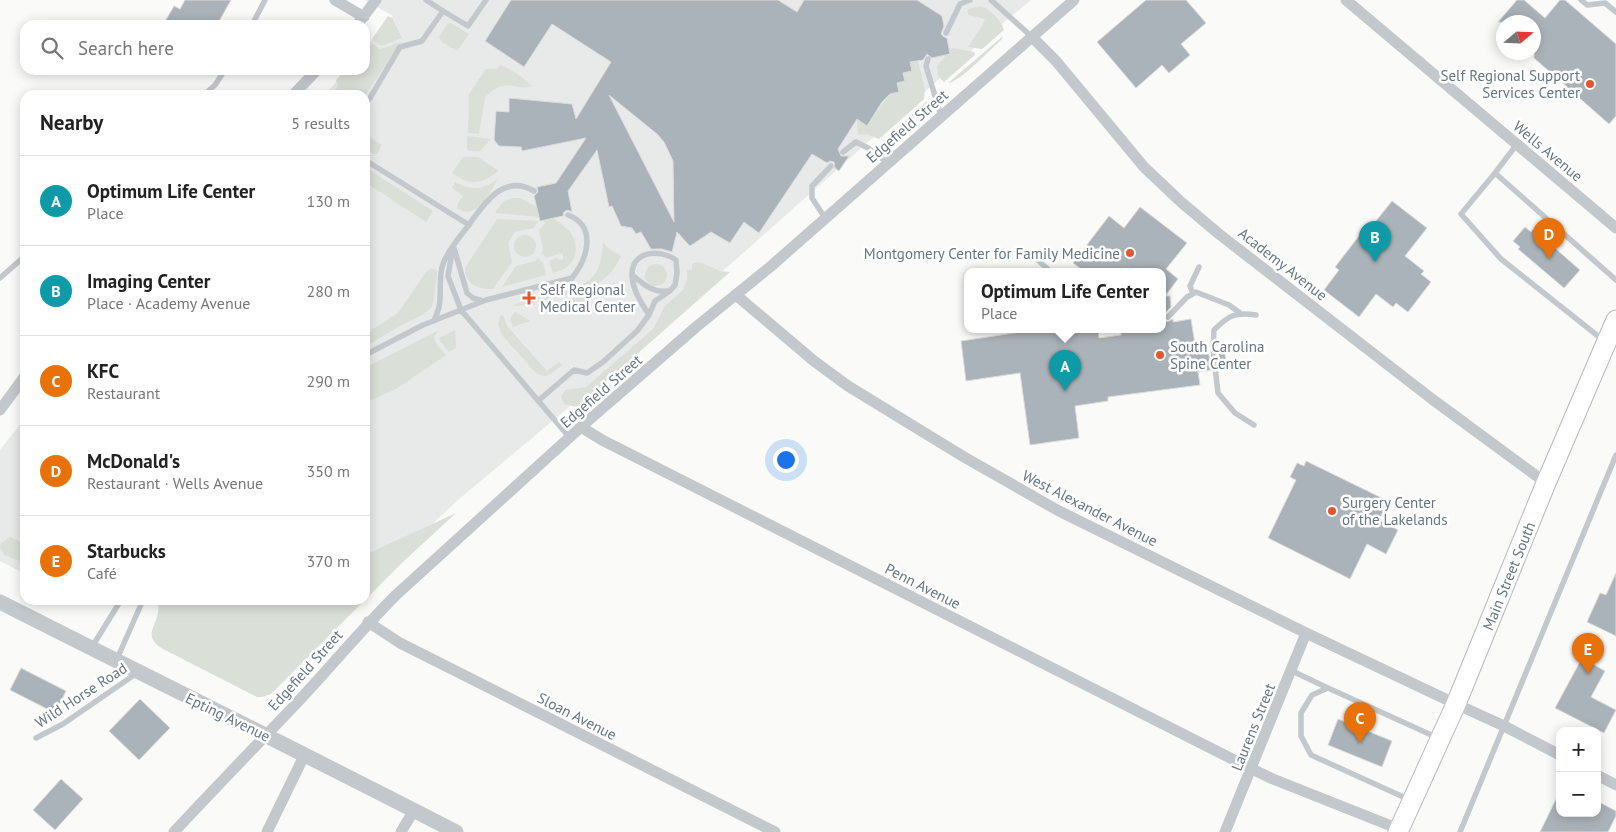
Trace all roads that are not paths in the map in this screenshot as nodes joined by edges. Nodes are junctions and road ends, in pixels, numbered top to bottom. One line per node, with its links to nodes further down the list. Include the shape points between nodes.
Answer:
1 (265, 0): 16 (lane)
2 (335, 0): 17 (street)
3 (376, 0): 18 (street)
4 (426, 0): 13 (lane)
5 (439, 0): 13 (lane)
6 (486, 0): 14 (lane, via 468,26)
7 (970, 0): 19 (lane, via 960,4)
8 (992, 0): 20 (lane)
9 (1074, 0): 20 (street, Edgefield Street)
10 (1346, 0): 28 (street, Wells Avenue)
11 (1581, 0): 12 (lane)
12 (1589, 2): 15 (lane, via 1605,3)
13 (435, 6): 14 (lane)
14 (443, 12): 26 (lane, via 422,41 400,47)
15 (1616, 12)
16 (255, 20)
17 (360, 20)
18 (362, 20)
19 (946, 33)
20 (1032, 37): 27 (street, Edgefield Street); 68 (street, Academy Avenue, via 1056,61 1144,167 1181,202 1432,399)
21 (928, 59): 27 (lane, via 926,66)
22 (221, 75): 24 (lane)
23 (313, 75): 25 (street)
24 (210, 90)
25 (302, 90)
26 (370, 98)
27 (941, 116): 31 (street, Edgefield Street)
28 (1517, 144): 33 (lane); 38 (street, Wells Avenue)
29 (843, 152): 31 (lane, via 856,142)
30 (370, 163): 37 (lane)
31 (888, 163): 36 (street, Edgefield Street)
32 (830, 166): 36 (lane, via 812,186 812,198)
33 (1495, 173): 47 (lane); 59 (lane, via 1461,214 1501,259)
34 (534, 192): 37 (lane, via 515,185 504,188 490,197)
35 (568, 215): 51 (lane, via 578,219 586,233 587,251 581,267 572,278)
36 (825, 218): 50 (street, Edgefield Street)
37 (469, 224): 39 (lane)
38 (1616, 228)
39 (453, 246): 41 (lane); 51 (lane, via 467,293)
40 (1031, 254): 44 (lane)
41 (449, 257): 52 (lane, via 448,276); 58 (lane, via 442,265 439,307)
42 (20, 260): 46 (lane)
43 (1199, 267): 49 (lane, via 1190,286)
44 (1047, 268)
45 (632, 276): 48 (lane, via 655,291); 48 (lane, via 633,266 644,254 652,252 671,256 676,260 677,272 675,285); 54 (lane, via 636,295)
46 (0, 278)
47 (1616, 280)
48 (670, 291): 54 (lane, via 655,301)
49 (1192, 294): 53 (lane, via 1196,292 1229,305); 56 (lane)
50 (736, 295): 65 (street, Edgefield Street); 73 (street, West Alexander Avenue, via 848,386 964,457 1059,511)
51 (483, 301): 52 (lane)
52 (462, 310): 58 (lane); 62 (lane)
53 (1240, 313): 55 (lane); 64 (lane, via 1226,318 1214,330 1215,374 1218,393 1235,413)
54 (649, 315): 62 (lane, via 638,331 603,362 587,373 574,370)
55 (1256, 315)
56 (1168, 317)
57 (1616, 320): 59 (main road, Main Street South)
58 (434, 321): 60 (lane)
59 (1606, 342): 68 (main road, Main Street South)
60 (370, 353)
61 (20, 383): 63 (street)
62 (538, 401): 66 (lane)
63 (0, 410)
64 (1254, 425)
65 (581, 428): 66 (street, Edgefield Street); 86 (street, Penn Avenue)
66 (570, 438): 72 (street, Edgefield Street)
67 (1616, 455): 80 (lane)
68 (1546, 483): 79 (main road, Main Street South)
69 (0, 602): 74 (street, Epting Avenue)
70 (117, 605): 74 (lane)
71 (141, 605): 75 (lane)
72 (368, 622): 81 (street, Edgefield Street); 96 (street, Sloan Avenue, via 408,647)
73 (1306, 633): 76 (street, Laurens Street); 79 (street, West Alexander Avenue)
74 (91, 648): 75 (street, Epting Avenue)
75 (116, 661): 77 (street, Epting Avenue)
76 (1292, 671): 78 (lane); 86 (street, Laurens Street)
77 (139, 672): 81 (street, Epting Avenue); 82 (lane, Wild Horse Road, via 63,724)
78 (1328, 688): 83 (lane); 89 (lane, via 1312,695 1301,713 1301,736 1311,755)
79 (1456, 704): 80 (street, West Alexander Avenue); 83 (main road, Main Street South)
80 (1504, 726): 84 (street, West Alexander Avenue); 98 (lane)
81 (265, 735): 85 (street, Epting Avenue); 92 (street, Edgefield Street)
82 (36, 738)
83 (1440, 739): 89 (main road, Main Street South)
84 (1556, 753)
85 (305, 754): 90 (street, Epting Avenue); 93 (street)
86 (1252, 769): 91 (street, Penn Avenue); 97 (street, Laurens Street)
87 (1601, 777): 88 (street)
88 (1616, 785)
89 (1412, 801): 91 (main road, Main Street South)
90 (414, 810): 94 (street); 95 (street, Epting Avenue)
91 (1399, 831)
92 (174, 832)
93 (267, 832)
94 (401, 832)
95 (456, 832)
96 (775, 832)
97 (1225, 832)
98 (1460, 832)

